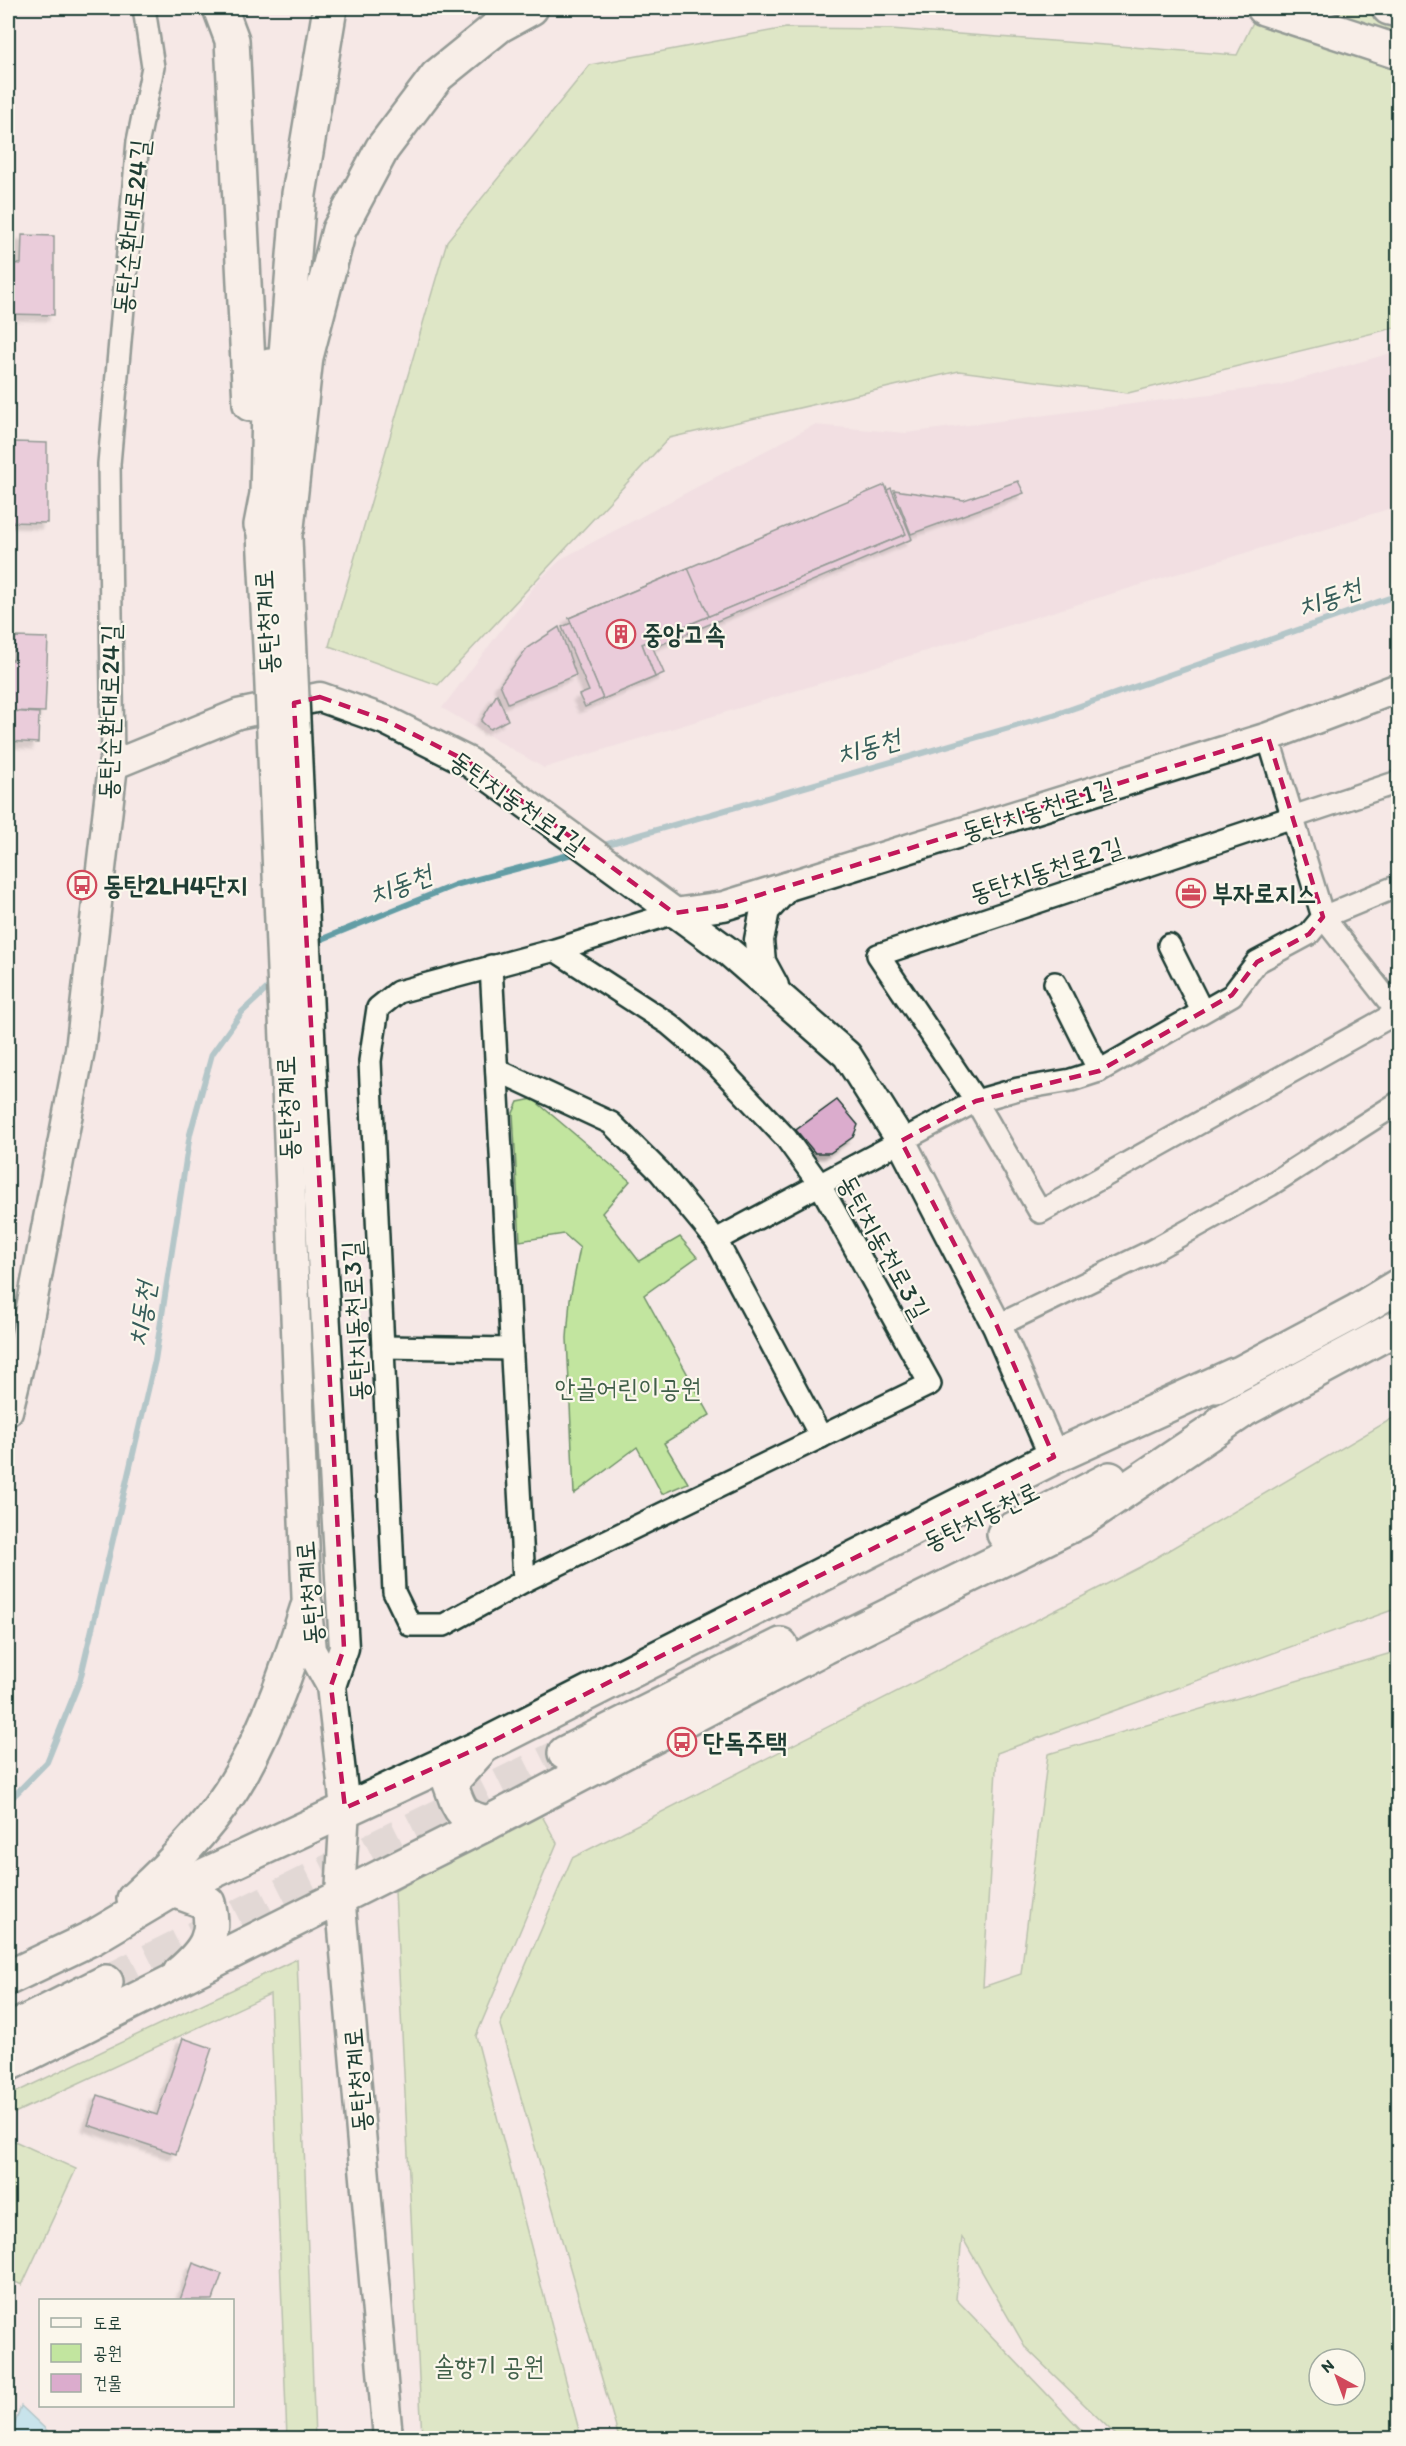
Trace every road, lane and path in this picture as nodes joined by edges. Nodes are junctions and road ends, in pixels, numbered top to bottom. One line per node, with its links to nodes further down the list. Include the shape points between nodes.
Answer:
1 (144, 8): 13 (street, 동탄순환대로24길, via 153,67 138,141 109,464)
2 (220, 8): 10 (main road, via 232,40 253,496)
3 (318, 8): 10 (main road, via 273,297 267,494)
4 (330, 8): 10 (main road, via 299,194 284,353 281,500)
5 (531, 8): 10 (main road, via 500,25 437,76 382,149 339,230 306,357)
6 (1264, 8): 9 (main road)
7 (1389, 8): 8 (main road)
8 (1398, 10)
9 (1398, 52)
10 (274, 526): 29 (street, 동탄청계로, bridge)
11 (1398, 688): 12 (street, 동탄치동천로1길)
12 (1268, 737): 15 (street); 17 (street, 동탄치동천로1길)
13 (113, 765): 18 (street, 동탄치동천로1길, via 238,714 320,698 386,720 469,762); 41 (street, 동탄순환대로24길, via 80,1050)
14 (1398, 782): 15 (street, 동탄치동천로2길)
15 (1293, 817): 19 (street); 30 (street, 동탄치동천로2길, via 878,955)
16 (1398, 886): 19 (street)
17 (786, 887): 18 (street, 동탄치동천로1길, via 724,906); 24 (street, via 765,910 759,940 761,962)
18 (664, 906): 21 (street, 동탄치동천로3길); 24 (street, 동탄치동천로1길, via 729,952)
19 (1323, 917): 25 (street, via 1309,934 1257,962 1232,995); 26 (street)
20 (1169, 945): 25 (street)
21 (555, 950): 22 (street, 동탄치동천로3길); 33 (street, 동탄치동천로3길, via 669,1024 716,1064 786,1138)
22 (490, 966): 27 (street); 38 (street, 동탄치동천로3길, via 398,992 378,1008 370,1061)
23 (1055, 983): 28 (street)
24 (778, 994): 32 (street, 동탄치동천로1길, via 847,1055)
25 (1202, 1011): 28 (street)
26 (1398, 1012): 30 (street, 동탄치동천로2길, via 1040,1212)
27 (497, 1070): 34 (street, via 611,1123 660,1172); 39 (street)
28 (1099, 1071): 30 (street)
29 (299, 1076): 46 (street, 동탄청계로); 47 (street, 동탄청계로, via 344,1648)
30 (976, 1101): 32 (street)
31 (1398, 1103): 36 (street, via 1240,1202 1152,1251)
32 (901, 1141): 33 (street); 36 (street, 동탄치동천로1길)
33 (820, 1185): 34 (street); 43 (street, 동탄치동천로3길, via 930,1384)
34 (716, 1240): 43 (street)
35 (1398, 1286): 40 (main road, 동탄치동천로)
36 (997, 1326): 44 (street, 동탄치동천로1길)
37 (1398, 1326): 42 (main road, 동탄치동천로)
38 (383, 1347): 39 (street); 45 (street, 동탄치동천로3길, via 394,1593 410,1625 444,1625)
39 (512, 1349): 45 (street)
40 (1234, 1375): 42 (main road, 동탄치동천로, via 1084,1465 960,1526 561,1743 1001,1535); 44 (main road)
41 (8, 1411)
42 (1241, 1412): 50 (main road, via 1080,1521 825,1647)
43 (821, 1437): 45 (street, 동탄치동천로3길)
44 (1054, 1457): 48 (main road)
45 (524, 1581)
46 (307, 1609): 47 (street, 동탄청계로, via 311,1650); 53 (main road, via 285,1682 240,1776 196,1836 147,1888)
47 (331, 1686): 49 (street, 동탄청계로)
48 (487, 1743): 49 (main road); 50 (main road, via 450,1783 459,1807 469,1818)
49 (345, 1808): 51 (main road); 52 (street, 동탄청계로)
50 (488, 1822): 52 (main road)
51 (173, 1890): 53 (main road); 55 (main road, via 208,1903 213,1921 197,1958)
52 (340, 1895): 55 (main road); 59 (street, 동탄청계로)
53 (100, 1959): 54 (main road); 56 (main road); 57 (main road)
54 (8, 1978)
55 (165, 1987): 58 (main road)
56 (8, 2006)
57 (8, 2031)
58 (8, 2064)
59 (388, 2439)

